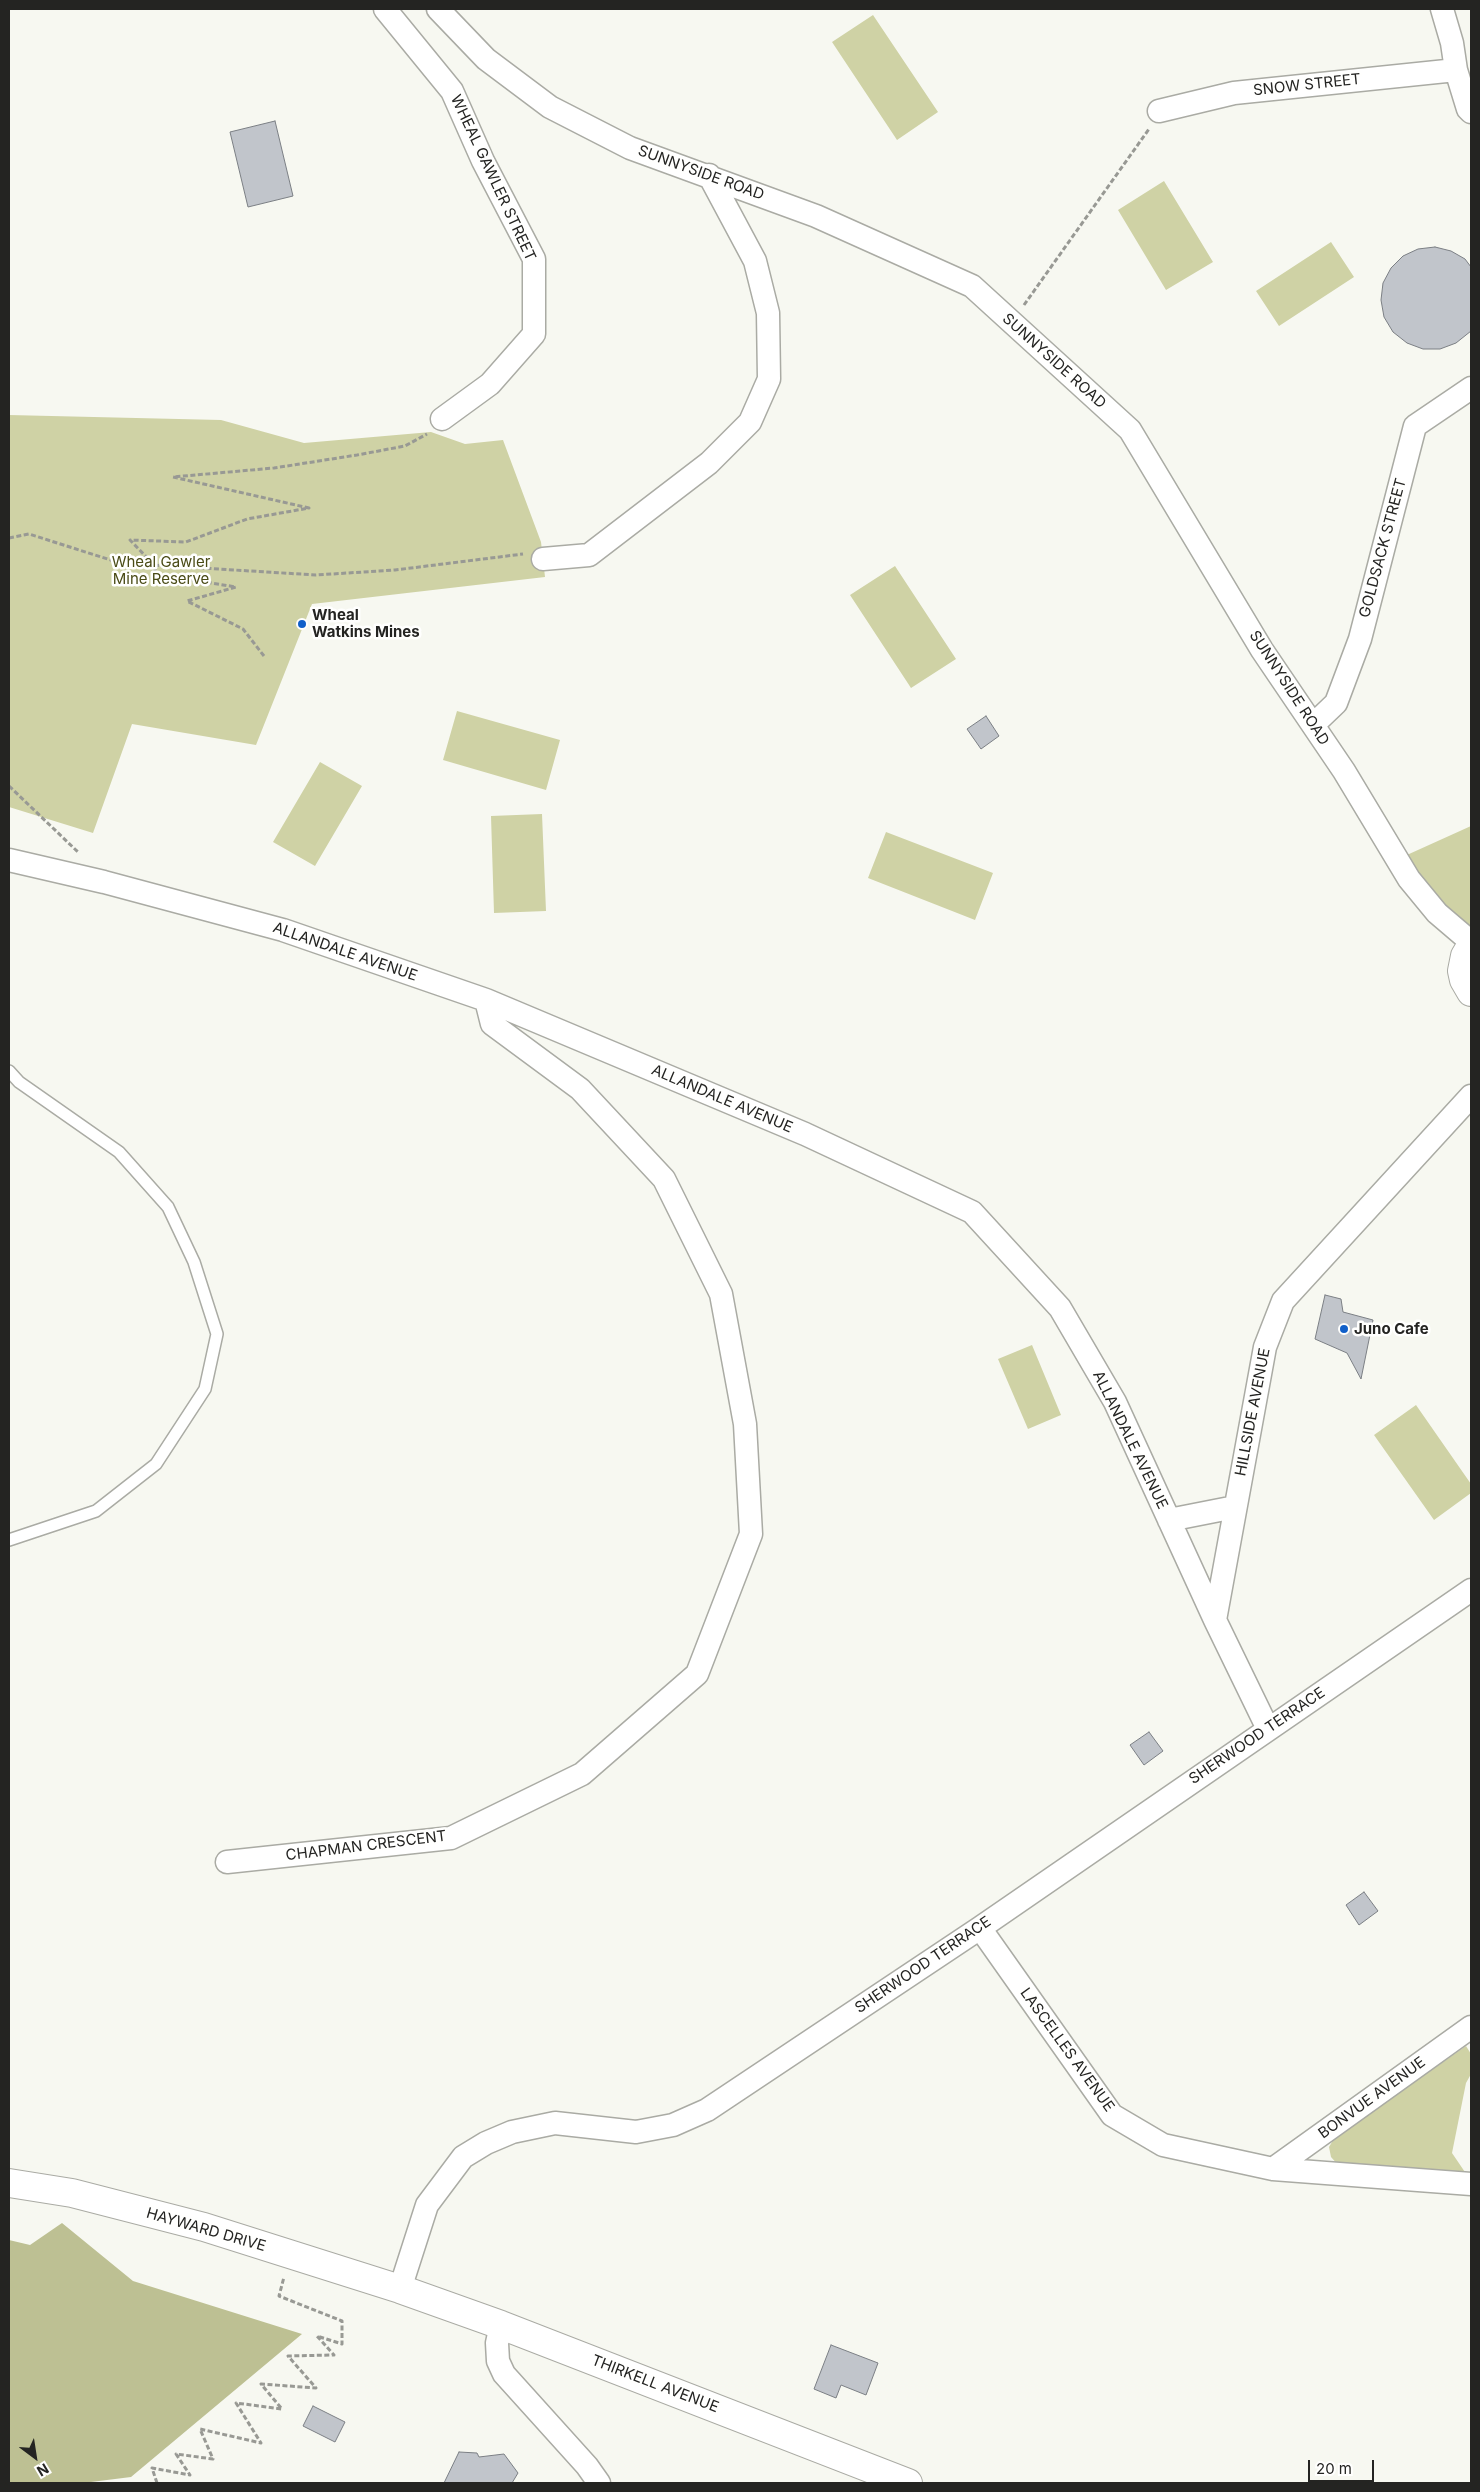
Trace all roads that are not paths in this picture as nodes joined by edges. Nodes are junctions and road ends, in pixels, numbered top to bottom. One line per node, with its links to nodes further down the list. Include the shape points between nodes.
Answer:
1 (385, 9): 9 (street, WHEAL GAWLER STREET, via 452,91 496,187 534,259 534,334 490,384)
2 (438, 9): 7 (street, SUNNYSIDE ROAD, via 486,58 550,107 630,148)
3 (1442, 9): 4 (street)
4 (1456, 70): 5 (street, SNOW STREET, via 1234,93); 6 (street)
5 (1159, 111)
6 (1471, 112)
7 (709, 175): 10 (street, via 755,261 768,313 769,379 750,422 709,463 589,555); 11 (street, SUNNYSIDE ROAD, via 816,216 972,286 1116,417 1130,430 1262,650)
8 (1471, 388): 11 (street, GOLDSACK STREET, via 1415,426 1360,639 1336,703)
9 (442, 419)
10 (543, 558)
11 (1313, 725): 13 (street, SUNNYSIDE ROAD, via 1409,879)
12 (9, 860): 18 (street, ALLANDALE AVENUE, via 283,930)
13 (1437, 913): 14 (street); 15 (street, SUNNYSIDE ROAD)
14 (1471, 921)
15 (1471, 942)
16 (1471, 946): 17 (street, via 1462,971)
17 (1471, 992)
18 (486, 1000): 22 (street, ALLANDALE AVENUE, via 805,1134 972,1212 1060,1308 1115,1402); 27 (street, CHAPMAN CRESCENT, via 492,1024 580,1089 664,1180 721,1294 745,1424 751,1534 697,1674 582,1774 451,1838)
19 (9, 1071): 23 (lane, via 18,1082 118,1152 168,1207 194,1262 217,1334 205,1389 156,1464 96,1511)
20 (1471, 1096): 21 (street, HILLSIDE AVENUE, via 1283,1300 1265,1347)
21 (1234, 1507): 22 (street); 25 (street, HILLSIDE AVENUE)
22 (1169, 1520): 25 (street, ALLANDALE AVENUE)
23 (9, 1540)
24 (1471, 1590): 26 (street, SHERWOOD TERRACE)
25 (1215, 1620): 26 (street)
26 (1268, 1729): 28 (street, SHERWOOD TERRACE)
27 (227, 1862)
28 (980, 1928): 30 (street, LASCELLES AVENUE, via 1112,2115 1163,2145); 33 (street, SHERWOOD TERRACE, via 707,2110 673,2125 636,2132 555,2123 512,2132 463,2157 427,2205)
29 (1471, 2027): 30 (street, BONVUE AVENUE)
30 (1273, 2169): 32 (street, LASCELLES AVENUE)
31 (9, 2183): 33 (street, HAYWARD DRIVE, via 82,2196 204,2228)
32 (1471, 2184)
33 (400, 2289): 34 (street, THIRKELL AVENUE)
34 (501, 2325): 35 (street, via 498,2360 504,2374); 36 (street, THIRKELL AVENUE)
35 (599, 2483)
36 (908, 2483)

